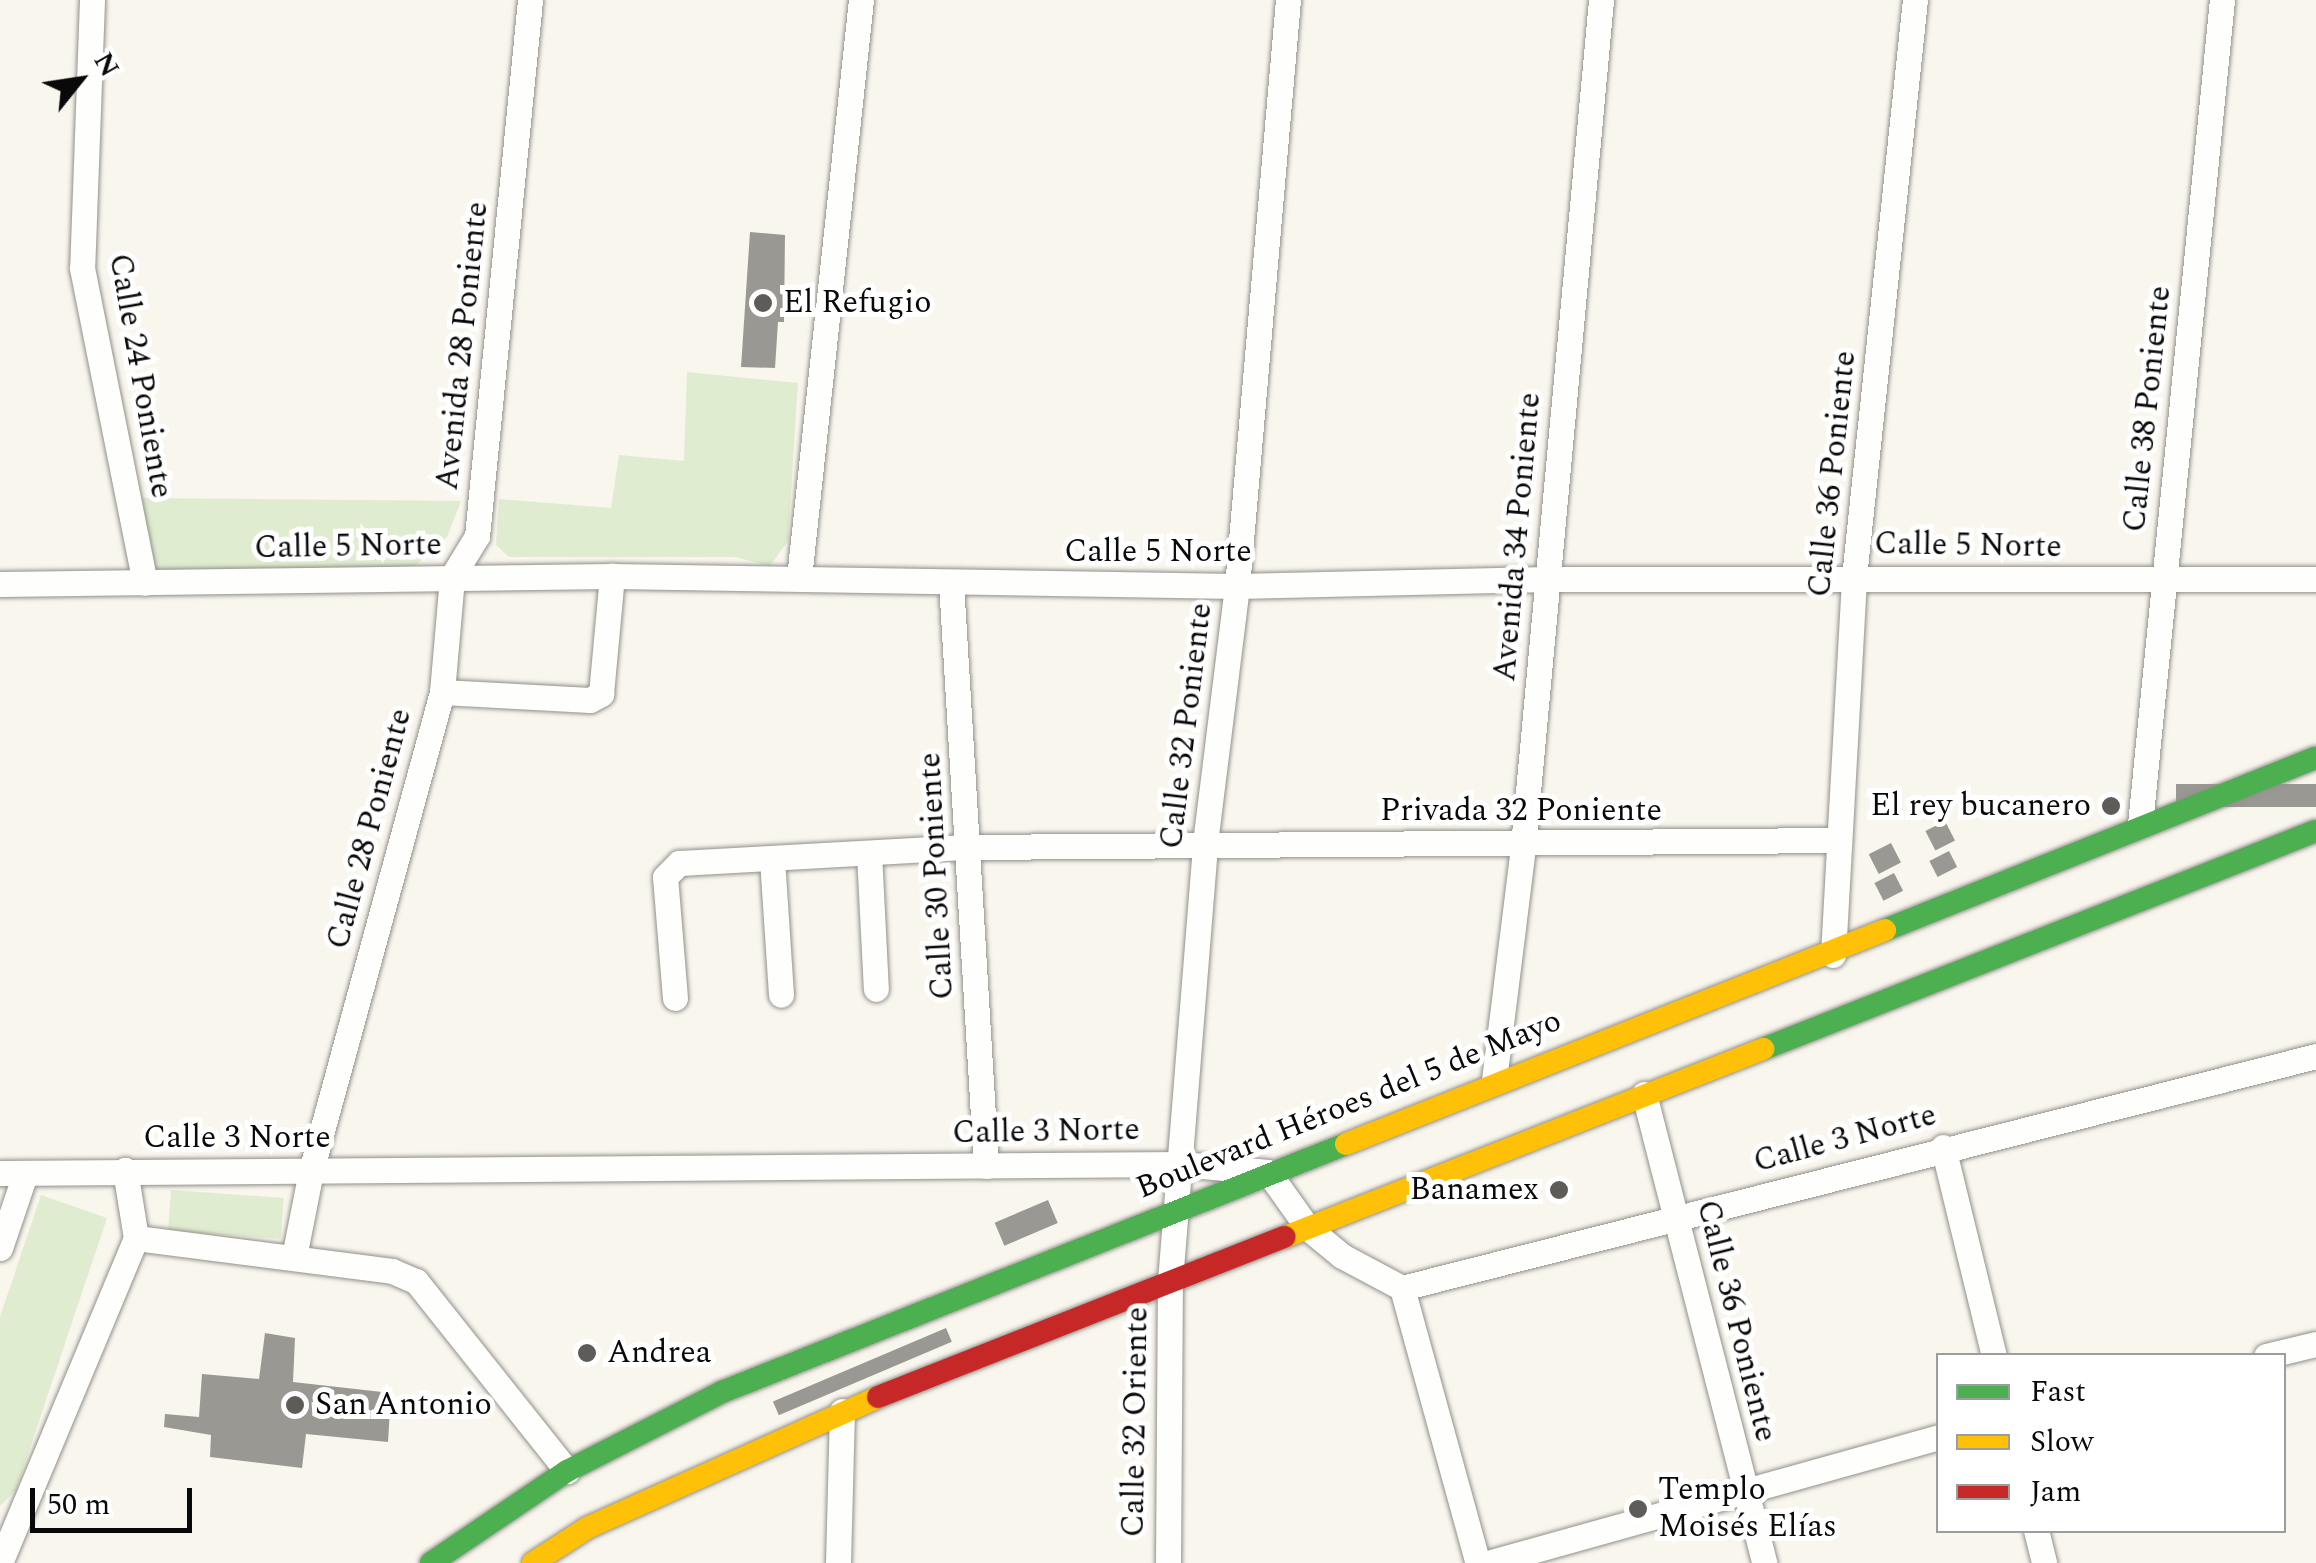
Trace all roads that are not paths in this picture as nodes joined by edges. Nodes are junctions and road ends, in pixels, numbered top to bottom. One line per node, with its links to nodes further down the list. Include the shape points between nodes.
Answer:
1 (92, 0): 16 (street, Calle 24 Poniente, via 82,268)
2 (530, 0): 10 (street, Avenida 28 Poniente, via 477,536)
3 (861, 0): 11 (street)
4 (1288, 0): 18 (street, Calle 32 Poniente)
5 (1600, 0): 12 (street, Avenida 34 Poniente)
6 (1915, 0): 9 (street, Calle 36 Poniente)
7 (2222, 0): 14 (street, Calle 38 Poniente)
8 (612, 576): 10 (street, Calle 5 Norte); 11 (street, Calle 5 Norte); 19 (street, Calle 28 Poniente, via 601,694 590,700)
9 (1854, 577): 12 (street, Calle 5 Norte); 14 (street, Calle 5 Norte); 23 (street, Calle 36 Poniente)
10 (452, 578): 16 (street, Calle 5 Norte); 19 (street, Avenida 28 Poniente)
11 (799, 578): 15 (street, Calle 5 Norte)
12 (1546, 579): 18 (street, Calle 5 Norte); 25 (street, Avenida 34 Poniente)
13 (2316, 579): 14 (street, Calle 5 Norte)
14 (2164, 580): 21 (street, Calle 38 Poniente)
15 (952, 582): 18 (street, Calle 5 Norte); 26 (street, Calle 30 Poniente)
16 (144, 583): 17 (street, Calle 5 Norte)
17 (0, 584)
18 (1237, 586): 24 (street, Calle 32 Poniente)
19 (442, 692): 40 (street, Calle 28 Poniente)
20 (2316, 758): 21 (main road, Boulevard Héroes del 5 de Mayo)
21 (2140, 824): 29 (main road, Boulevard Héroes del 5 de Mayo)
22 (2316, 831): 35 (main road)
23 (1837, 840): 25 (street, Privada 32 Poniente); 29 (street, Calle 36 Poniente)
24 (1205, 843): 25 (street, Privada 32 Poniente); 26 (street, Privada 32 Poniente); 37 (street, Calle 32 Poniente)
25 (1523, 846): 34 (street, Avenida 34 Poniente)
26 (969, 847): 27 (street, Privada 32 Poniente); 38 (street, Calle 30 Poniente)
27 (869, 853): 28 (street, Privada 32 Poniente); 30 (street)
28 (772, 859): 31 (street); 32 (street, Privada 32 Poniente, via 669,868)
29 (1833, 955): 34 (main road, Boulevard Héroes del 5 de Mayo)
30 (876, 989)
31 (781, 995)
32 (675, 998)
33 (2316, 1056): 36 (street, Calle 3 Norte)
34 (1494, 1080): 41 (main road, Boulevard Héroes del 5 de Mayo)
35 (1644, 1094): 44 (street, Calle 36 Poniente); 45 (main road)
36 (1943, 1147): 44 (street, Calle 3 Norte); 52 (street)
37 (1181, 1164): 38 (street, Calle 3 Norte); 41 (street, Calle 3 Norte); 43 (street, Calle 32 Poniente)
38 (986, 1166): 40 (street, Calle 3 Norte)
39 (125, 1170): 40 (street, Calle 3 Norte); 42 (street, Calle 3 Norte); 46 (street)
40 (311, 1171): 48 (street, Calle 28 Poniente)
41 (1268, 1172): 43 (main road, Boulevard Héroes del 5 de Mayo); 45 (street)
42 (12, 1173): 47 (street)
43 (1177, 1206): 49 (street, Calle 32 Poniente); 56 (main road, Boulevard Héroes del 5 de Mayo, via 931,1314 722,1392)
44 (1678, 1217): 50 (street, Calle 3 Norte); 57 (street, Calle 36 Poniente)
45 (1308, 1228): 49 (main road); 50 (street, via 1342,1256)
46 (136, 1238): 48 (street); 58 (street)
47 (0, 1248)
48 (294, 1256): 56 (street, via 416,1281)
49 (1170, 1282): 54 (main road); 64 (street, Calle 32 Oriente)
50 (1402, 1288): 65 (street)
51 (2316, 1344): 53 (street)
52 (1993, 1353)
53 (2278, 1353)
54 (842, 1411): 62 (main road, via 586,1528); 63 (street)
55 (1936, 1438): 57 (street)
56 (567, 1470): 61 (main road, Boulevard Héroes del 5 de Mayo)
57 (1744, 1492): 66 (street); 67 (street, Calle 36 Poniente)
58 (7, 1524): 60 (street)
59 (2037, 1533): 68 (street)
60 (0, 1563)
61 (430, 1563)
62 (533, 1563)
63 (838, 1563)
64 (1168, 1563)
65 (1478, 1563)
66 (1488, 1563)
67 (1764, 1563)
68 (2044, 1563)

